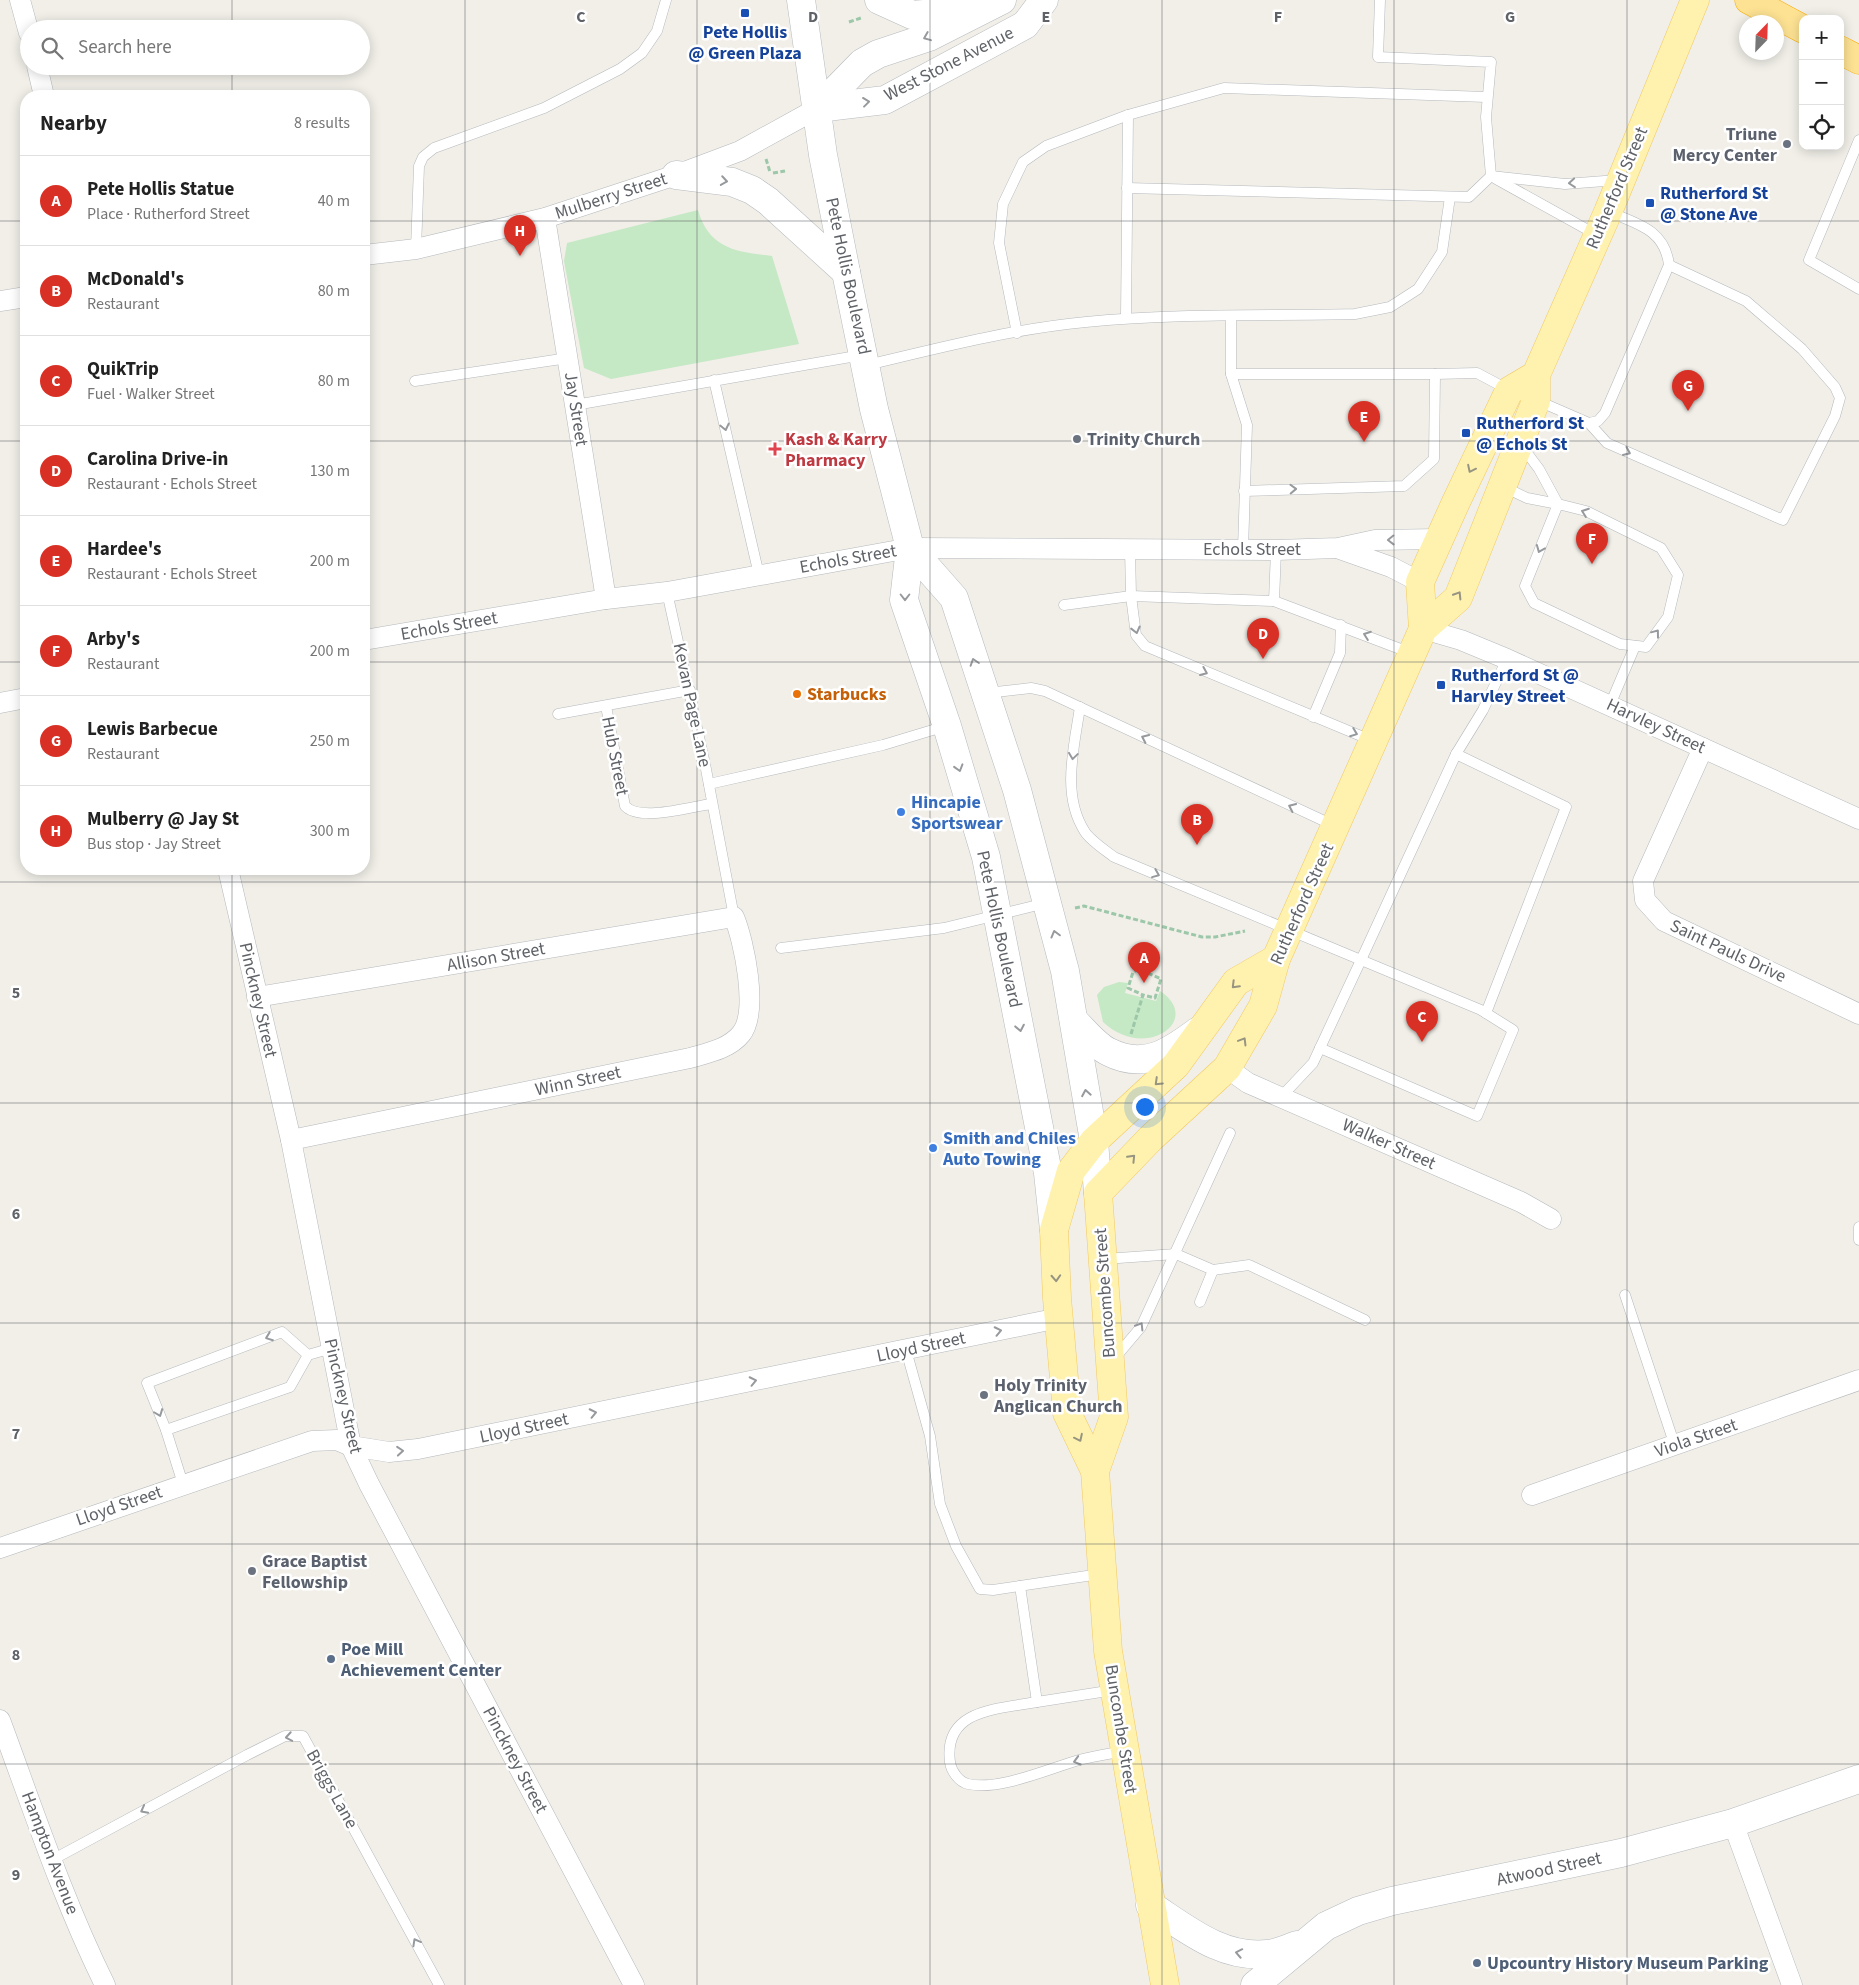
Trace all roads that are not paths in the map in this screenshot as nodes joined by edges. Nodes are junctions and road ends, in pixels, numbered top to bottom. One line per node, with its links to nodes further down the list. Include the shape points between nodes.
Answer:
1 (20, 0): 11 (street)
2 (666, 0): 28 (lane, via 657,31 642,53 620,69 544,108 434,148 423,157 419,166)
3 (801, 0): 18 (main road, Pete Hollis Boulevard)
4 (879, 0): 5 (main road, via 912,15 947,12)
5 (996, 0)
6 (1002, 0): 18 (main road, West Stone Avenue, one-way to 18, via 929,37 862,62)
7 (1044, 0): 18 (main road, West Stone Avenue, one-way to 7, via 885,100 1025,25)
8 (1380, 0): 17 (lane, via 1378,56 1491,62)
9 (1695, 0): 23 (main road, Rutherford Street)
10 (1749, 0): 12 (highway)
11 (25, 20)
12 (1799, 27)
13 (1844, 52): 14 (highway)
14 (1859, 60)
15 (39, 75): 16 (street)
16 (43, 90)
17 (1486, 96): 19 (lane, via 1224,88); 22 (lane)
18 (818, 108): 21 (street, Mulberry Street, via 740,151); 31 (main road, Pete Hollis Boulevard)
19 (1128, 115): 24 (lane); 37 (lane, via 1046,146 1023,162 1003,204 999,243)
20 (1859, 140): 32 (lane, via 1809,260)
21 (676, 175): 26 (street, Mulberry Street); 31 (main road, one-way to 31, via 732,182 752,190)
22 (1491, 176): 23 (lane, one-way to 22, via 1565,184); 25 (lane, via 1469,197); 27 (lane)
23 (1621, 180): 27 (main road, Rutherford Street)
24 (1127, 188): 25 (lane); 36 (lane)
25 (1450, 197): 35 (lane, via 1442,252 1418,289 1390,307 1355,314)
26 (545, 218): 28 (street, Mulberry Street); 38 (street, Jay Street)
27 (1603, 224): 30 (lane, via 1637,223 1656,234 1667,250); 44 (main road, Rutherford Street)
28 (416, 249): 29 (street, Mulberry Street)
29 (370, 254)
30 (1669, 265): 47 (lane, via 1605,413 1598,421); 47 (lane, one-way to 30, via 1607,443 1783,520 1835,416 1840,398 1802,349 1746,301)
31 (846, 272): 39 (main road, Pete Hollis Boulevard)
32 (1859, 289)
33 (20, 299): 34 (street)
34 (0, 301)
35 (1230, 317): 36 (lane); 40 (lane)
36 (1126, 318): 37 (lane)
37 (1017, 333): 39 (lane)
38 (568, 358): 43 (lane); 46 (street, Jay Street)
39 (865, 360): 42 (lane); 53 (main road, Pete Hollis Boulevard, via 874,409)
40 (1231, 374): 41 (lane); 50 (lane, via 1246,425)
41 (1435, 374): 45 (lane, via 1476,373); 50 (lane, one-way to 41, via 1404,486 1434,459)
42 (714, 380): 46 (lane); 58 (lane, one-way to 58)
43 (415, 381)
44 (1536, 388): 45 (main road); 47 (lane); 48 (main road, Rutherford Street)
45 (1509, 390): 52 (main road, Rutherford Street, one-way to 52)
46 (575, 405): 62 (street, Jay Street)
47 (1588, 423)
48 (1520, 444): 49 (main road, Rutherford Street); 51 (lane)
49 (1503, 487): 51 (lane, via 1527,498); 66 (main road, Rutherford Street, one-way to 49, via 1458,598)
50 (1244, 491): 56 (lane)
51 (1558, 504): 68 (lane, one-way to 68, via 1525,586 1534,603 1620,644); 68 (lane, one-way to 51, via 1646,647 1668,618 1678,575 1661,548 1586,511)
52 (1439, 539): 55 (street, Echols Street, one-way to 55, via 1375,540); 59 (main road, Rutherford Street)
53 (910, 548): 54 (street, Echols Street); 58 (street, Echols Street); 72 (main road, Pete Hollis Boulevard, one-way to 53, via 954,598); 80 (main road, Pete Hollis Boulevard, one-way to 80, via 904,600)
54 (1130, 548): 56 (street, Echols Street); 61 (lane)
55 (1338, 548): 57 (street, Echols Street); 59 (street, Echols Street, via 1391,567)
56 (1243, 550): 57 (street, Echols Street)
57 (1276, 550): 63 (lane)
58 (759, 575): 60 (street, Echols Street)
59 (1420, 582): 66 (main road, Rutherford Street)
60 (667, 592): 62 (street, Echols Street); 71 (lane, Kevan Page Lane)
61 (1131, 596): 63 (lane); 64 (lane); 79 (lane, one-way to 79, via 1136,635 1145,646)
62 (606, 599): 67 (street, Echols Street)
63 (1274, 601): 65 (lane)
64 (1064, 606)
65 (1341, 625): 69 (lane, one-way to 65); 79 (lane, via 1340,653)
66 (1423, 629): 69 (main road, Rutherford Street); 70 (street, Harvley Street)
67 (370, 639)
68 (1634, 646): 75 (lane)
69 (1412, 654): 81 (main road, Rutherford Street)
70 (1507, 659): 75 (street, Harvley Street); 83 (lane, via 1483,710)
71 (690, 690): 76 (lane, Hub Street); 84 (lane, Kevan Page Lane)
72 (984, 694): 77 (lane, via 1031,688 1045,691); 89 (main road, Pete Hollis Boulevard, via 1017,790)
73 (20, 699): 74 (street)
74 (0, 703)
75 (1610, 705): 82 (street, Harvley Street)
76 (606, 706): 78 (lane, Hub Street); 85 (lane, Hub Street, via 625,806 629,811 644,814)
77 (1080, 708): 87 (lane, one-way to 77); 92 (lane, one-way to 92, via 1071,768 1072,798 1085,832 1114,857)
78 (558, 714)
79 (1313, 717): 81 (lane, one-way to 81)
80 (947, 726): 84 (lane, via 883,745); 90 (main road, Pete Hollis Boulevard, one-way to 90, via 986,857)
81 (1374, 741): 87 (main road, Rutherford Street)
82 (1703, 748): 86 (street, Harvley Street); 98 (street, Saint Pauls Drive, via 1651,858 1643,881 1645,900 1664,921)
83 (1456, 754): 95 (lane); 97 (lane, via 1566,807)
84 (709, 784): 85 (lane, Kevan Page Lane)
85 (712, 804): 91 (lane, Kevan Page Lane)
86 (1859, 819)
87 (1336, 827): 92 (main road, Rutherford Street)
88 (229, 875): 96 (street, Pinckney Street)
89 (1047, 902): 90 (lane); 99 (main road, Pete Hollis Boulevard, one-way to 89)
90 (998, 915): 93 (lane, via 944,928); 110 (main road, Pete Hollis Boulevard, one-way to 110, via 1048,1173)
91 (734, 917): 96 (street, Allison Street); 105 (street, Winn Street, via 747,960 749,1004 742,1034 723,1048 690,1058)
92 (1290, 930): 94 (main road, Rutherford Street); 95 (lane)
93 (781, 948)
94 (1276, 959): 100 (main road, one-way to 100, via 1236,982); 102 (main road, Rutherford Street, one-way to 94, via 1264,1006)
95 (1361, 960): 97 (lane); 101 (lane)
96 (258, 997): 105 (street, Pinckney Street)
97 (1486, 1013): 101 (lane, via 1513,1030 1477,1116)
98 (1859, 1014)
99 (1074, 1021): 100 (main road, via 1107,1052 1138,1061 1168,1053); 106 (main road, Pete Hollis Boulevard, one-way to 99)
100 (1199, 1030): 106 (main road, one-way to 106, via 1176,1064)
101 (1320, 1048): 103 (lane, via 1313,1063)
102 (1227, 1068): 103 (street, Walker Street, via 1248,1083); 107 (main road, Rutherford Street, one-way to 102, via 1151,1138)
103 (1281, 1097): 108 (street, Walker Street, via 1521,1202)
104 (1230, 1133): 112 (lane)
105 (291, 1140): 119 (street, Pinckney Street)
106 (1094, 1141): 107 (main road, Buncombe Street); 110 (main road, via 1071,1171)
107 (1098, 1193): 113 (main road, Buncombe Street)
108 (1551, 1220)
109 (1859, 1227): 111 (lane)
110 (1054, 1230): 117 (main road, Buncombe Street, one-way to 117)
111 (1859, 1240)
112 (1176, 1254): 113 (lane); 114 (lane); 122 (lane, one-way to 112, via 1141,1327)
113 (1103, 1259): 122 (main road, Buncombe Street)
114 (1213, 1270): 116 (lane); 118 (lane, via 1249,1265)
115 (1625, 1295): 126 (lane)
116 (1200, 1302)
117 (1059, 1318): 120 (street, Lloyd Street, one-way to 117); 127 (main road, Buncombe Street, one-way to 127, via 1067,1413)
118 (1365, 1320)
119 (332, 1348): 121 (lane); 125 (street, Pinckney Street)
120 (906, 1350): 125 (street, Lloyd Street, one-way to 120, via 389,1452 418,1449); 132 (lane, via 930,1436 940,1504 956,1546 980,1589)
121 (308, 1355): 124 (lane, via 290,1387); 124 (lane, one-way to 124, via 282,1332 148,1383)
122 (1110, 1364): 127 (main road, Buncombe Street, via 1114,1417)
123 (1859, 1380): 126 (street, Viola Street)
124 (166, 1430): 128 (lane)
125 (351, 1446): 128 (street, Lloyd Street, via 337,1440 312,1441); 144 (street, Pinckney Street, via 368,1484)
126 (1675, 1446): 129 (street, Viola Street)
127 (1095, 1471): 131 (main road, Buncombe Street)
128 (183, 1484): 130 (street, Lloyd Street)
129 (1532, 1495)
130 (0, 1548)
131 (1102, 1573): 132 (lane); 133 (main road, Buncombe Street, via 1108,1651)
132 (1020, 1586): 134 (lane)
133 (1115, 1690): 134 (lane); 136 (main road, Buncombe Street)
134 (1037, 1702): 136 (lane, one-way to 134, via 986,1786 966,1784 951,1770 948,1749 956,1727 974,1714)
135 (0, 1720): 139 (street, Hampton Avenue)
136 (1125, 1750): 140 (main road, Buncombe Street)
137 (1859, 1779): 138 (main road, Atwood Street)
138 (1733, 1823): 141 (main road, Atwood Street, via 1621,1853 1392,1901 1358,1911 1326,1926); 147 (street)
139 (52, 1860): 142 (street, Hampton Avenue); 143 (lane, Briggs Lane, one-way to 139, via 303,1736 285,1736)
140 (1150, 1906): 141 (main road, one-way to 140, via 1270,1954 1242,1955 1212,1945); 145 (main road, Buncombe Street)
141 (1304, 1943): 146 (main road, Atwood Street)
142 (104, 1985)
143 (439, 1985)
144 (634, 1985)
145 (1165, 1985)
146 (1255, 1985)
147 (1792, 1985)

